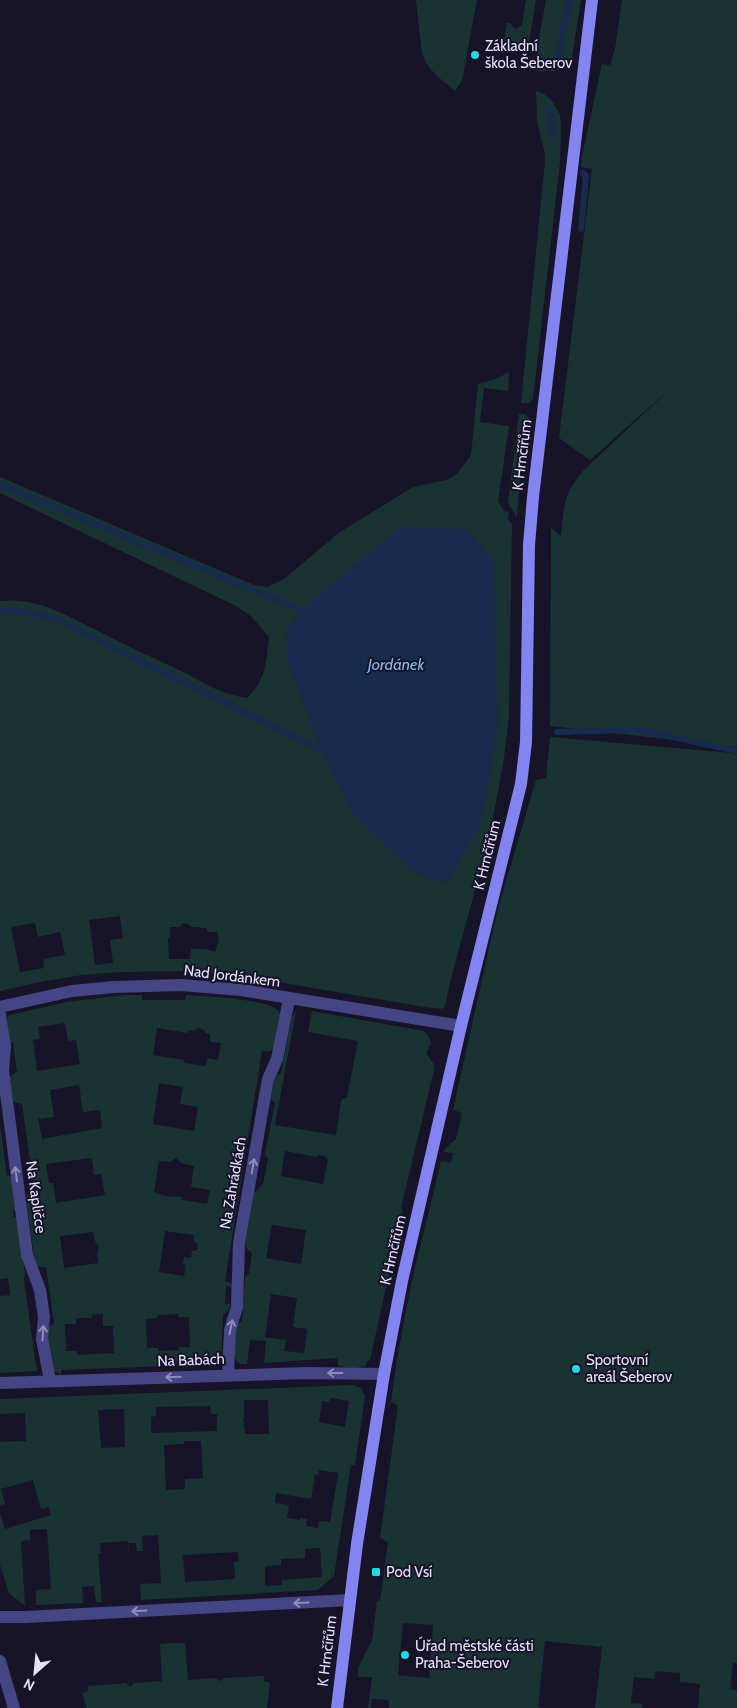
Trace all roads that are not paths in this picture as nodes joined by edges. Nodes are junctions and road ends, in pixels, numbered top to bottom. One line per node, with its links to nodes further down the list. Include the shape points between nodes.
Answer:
1 (592, 0): 5 (street, K Hrnčířům, via 533,497 524,765)
2 (289, 999): 3 (street, Nad Jordánkem, via 181,985 72,991); 5 (street, Nad Jordánkem); 7 (street, Na Zahrádkách, one-way to 2, via 230,1330 237,1307 239,1243 268,1079 278,1055)
3 (0, 1007)
4 (0, 1015): 8 (street, Na Kapličce, one-way to 4, via 42,1339 44,1316 40,1290 29,1261 25,1236 3,1070 5,1046)
5 (460, 1026): 6 (street, K Hrnčířům)
6 (384, 1374): 7 (street, Na Babách, one-way to 7); 10 (street, K Hrnčířům)
7 (228, 1375): 8 (street, Na Babách, one-way to 8)
8 (50, 1380): 9 (street, Na Babách)
9 (0, 1383)
10 (350, 1600): 11 (street, one-way to 11); 14 (street, K Hrnčířům)
11 (0, 1617)
12 (0, 1660): 13 (street)
13 (14, 1708)
14 (337, 1708)

